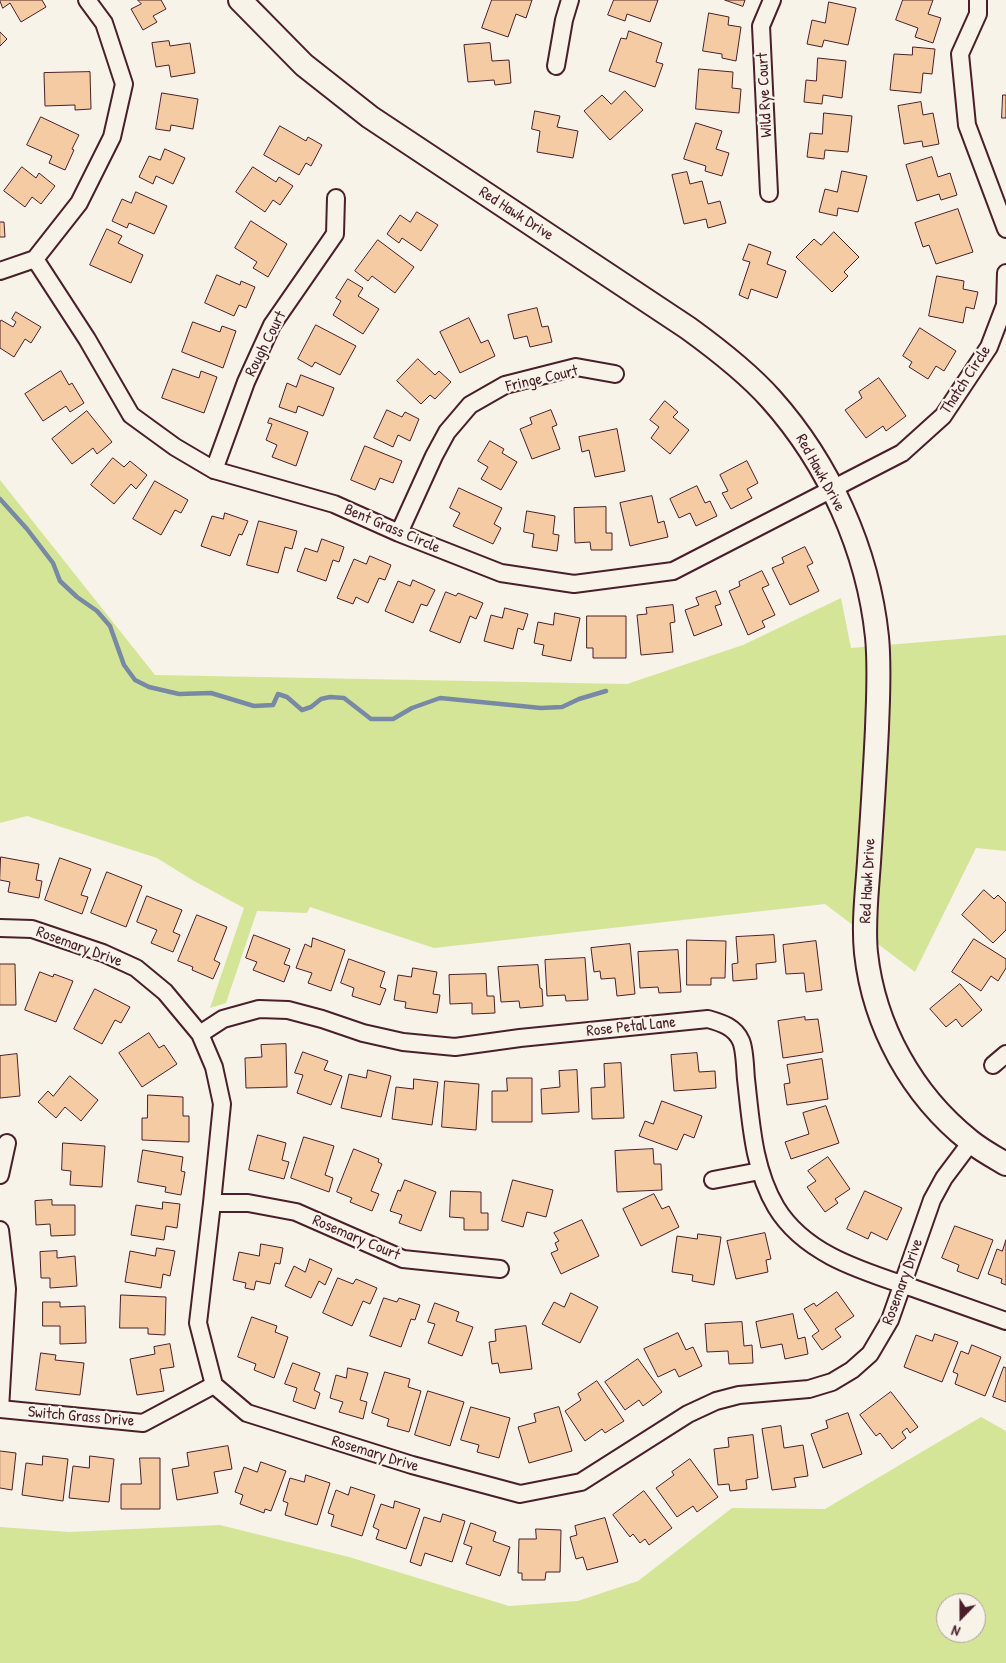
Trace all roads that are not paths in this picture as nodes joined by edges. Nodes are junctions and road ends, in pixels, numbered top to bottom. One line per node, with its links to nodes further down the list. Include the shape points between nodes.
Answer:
1 (87, 0): 10 (street, via 104,23 124,84 112,137 79,204)
2 (240, 0): 15 (street, Red Hawk Drive, via 304,65 370,117 718,350 771,399)
3 (570, 0): 6 (street)
4 (772, 0): 7 (street, Wild Rye Court, via 761,26)
5 (978, 0): 9 (street, via 978,14 960,54 967,125)
6 (556, 66)
7 (769, 193)
8 (336, 198): 14 (street, Rough Court, via 335,234 272,325 246,382)
9 (1006, 230)
10 (35, 259): 11 (street); 14 (street, Bent Grass Circle, via 88,339 131,415 175,448)
11 (0, 271)
12 (1006, 274): 15 (street, Thatch Circle, via 1005,305 989,347 943,416 902,453)
13 (615, 374): 16 (street, Fringe Court, via 576,367 505,385 470,405 447,432)
14 (214, 470): 16 (street, Bent Grass Circle, via 334,504)
15 (833, 488): 16 (street, Bent Grass Circle, via 674,571 574,584 501,574); 21 (street, Red Hawk Drive, via 866,578 877,638 875,772 865,925 874,995 901,1060 924,1095)
16 (399, 533)
17 (0, 928): 18 (street, Rosemary Drive, via 32,929 136,968 165,992)
18 (200, 1034): 24 (street, Rose Petal Lane, via 223,1019 259,1010 288,1010 403,1042 455,1047 708,1019 729,1025 742,1042); 27 (street, Rosemary Drive, via 214,1067 222,1104)
19 (1006, 1054): 20 (street)
20 (993, 1065)
21 (971, 1142): 23 (street, Red Hawk Drive); 30 (street, Rosemary Drive, via 932,1200)
22 (7, 1143): 25 (street)
23 (1006, 1164)
24 (760, 1171): 26 (street); 30 (street, Rose Petal Lane, via 777,1208 807,1241 832,1258)
25 (0, 1175)
26 (713, 1180)
27 (212, 1203): 29 (street, Rosemary Court, via 248,1203 296,1212 403,1259); 32 (street, Rosemary Drive, via 198,1323)
28 (0, 1230): 33 (street, via 7,1289)
29 (500, 1269)
30 (903, 1285): 31 (street, Rose Petal Lane); 32 (street, Rosemary Drive, via 890,1320 870,1354 832,1382 809,1389 716,1400 688,1414 581,1482 520,1494 412,1465 247,1413)
31 (1006, 1321)
32 (214, 1385): 33 (street, Switch Grass Drive, via 143,1423)
33 (0, 1409)

